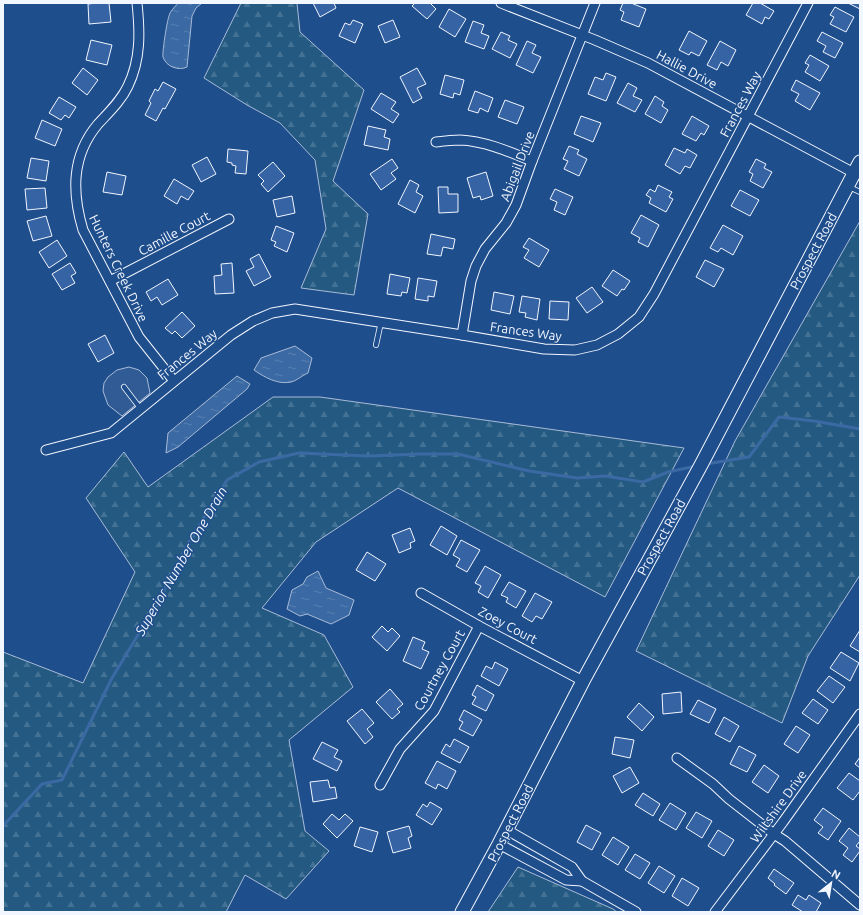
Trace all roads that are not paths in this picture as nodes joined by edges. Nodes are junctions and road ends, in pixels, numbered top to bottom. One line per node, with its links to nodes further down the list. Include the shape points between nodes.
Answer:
1 (137, 3): 13 (street, Hunters Creek Drive, via 139,47 128,87 88,138 80,156 76,176 75,195 83,230)
2 (500, 3): 5 (street, Hallie Drive)
3 (595, 3): 5 (street, Abigail Drive)
4 (808, 3): 6 (street, Frances Way)
5 (582, 35): 6 (street, Hallie Drive, via 648,63); 8 (street, Abigail Drive)
6 (748, 117): 9 (street, Hallie Drive); 15 (street, Frances Way, via 654,294 639,317 618,334 598,345 575,350 544,350)
7 (436, 142): 8 (street, via 479,142)
8 (532, 161): 15 (street, Abigail Drive, via 516,205 476,266)
9 (858, 167): 10 (main road, Prospect Road)
10 (847, 186): 11 (lane); 23 (main road, Prospect Road, via 701,465)
11 (860, 192)
12 (229, 219): 13 (street, Camille Court)
13 (110, 282): 17 (street, Hunters Creek Drive, via 139,337)
14 (381, 322): 15 (street, Frances Way); 16 (lane); 17 (street, Frances Way, via 295,309 272,313 231,335)
15 (462, 335)
16 (376, 345)
17 (174, 381): 19 (street, Frances Way)
18 (124, 387): 19 (lane)
19 (140, 408): 20 (street, Frances Way, via 111,433)
20 (46, 450)
21 (421, 593): 22 (street, Zoey Court)
22 (479, 626): 23 (street, Zoey Court); 26 (street, Courtney Court, via 434,711 400,749)
23 (583, 680): 27 (main road, Prospect Road)
24 (860, 714): 28 (street, Wiltshire Drive)
25 (677, 758): 28 (street)
26 (380, 785)
27 (507, 830): 29 (main road, Prospect Road); 30 (street, via 572,867)
28 (774, 834): 31 (street, via 786,841); 34 (street, Wiltshire Drive)
29 (499, 844): 30 (street, via 566,880); 32 (main road, Prospect Road)
30 (582, 881): 33 (street)
31 (860, 905)
32 (462, 912)
33 (636, 912)
34 (716, 912)

